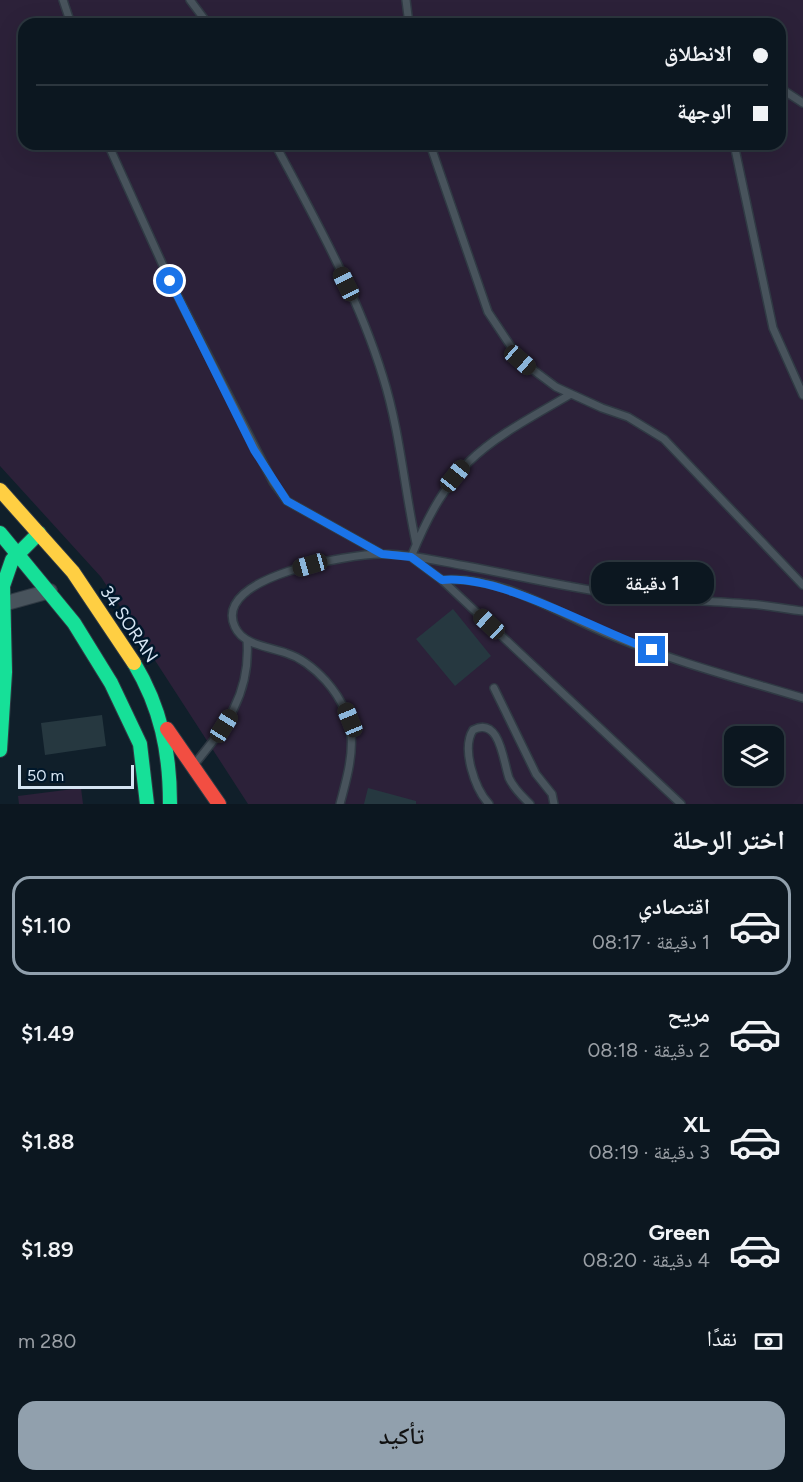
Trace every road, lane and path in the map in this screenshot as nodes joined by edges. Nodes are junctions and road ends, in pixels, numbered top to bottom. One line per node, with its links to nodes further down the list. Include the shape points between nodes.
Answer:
1 (63, 0): 4 (lane)
2 (190, 0): 5 (lane)
3 (406, 0): 6 (lane)
4 (69, 18)
5 (204, 18)
6 (408, 18)
7 (786, 92): 8 (lane)
8 (803, 103)
9 (111, 150): 20 (lane, via 170,281 273,482 287,501)
10 (278, 150): 18 (lane, via 346,284 383,375 399,437)
11 (432, 150): 13 (lane, via 488,312 520,360 537,375)
12 (735, 150): 14 (lane, via 773,328)
13 (571, 394): 18 (lane, via 496,437 467,460 442,491); 23 (lane, via 628,417 664,439)
14 (803, 395)
15 (0, 490): 17 (main road, 34 SORAN)
16 (0, 533): 19 (main road)
17 (39, 533): 19 (main road); 31 (main road, 34 SORAN, via 120,639 151,692)
18 (417, 543): 21 (lane)
19 (17, 552): 24 (main road); 25 (main road, via 5,577)
20 (382, 554): 21 (lane); 27 (lane, via 310,565 246,592 238,600 233,617 235,627)
21 (411, 557): 22 (lane); 26 (lane, via 608,593)
22 (442, 580): 29 (lane, via 463,578 484,583 614,637); 41 (lane)
23 (803, 585)
24 (50, 591): 25 (street); 34 (main road, via 97,659 128,716 140,744)
25 (2, 604): 30 (main road)
26 (803, 610)
27 (248, 640): 33 (lane, via 249,664 244,687 216,738); 37 (lane, via 298,658 322,677 344,705 352,735)
28 (494, 688): 40 (lane)
29 (803, 698)
30 (2, 706): 32 (main road)
31 (161, 720): 33 (main road); 35 (main road, 34 SORAN, via 169,763)
32 (0, 750)
33 (193, 766): 36 (main road)
34 (147, 804)
35 (170, 804)
36 (219, 804)
37 (340, 804)
38 (489, 804): 39 (lane, via 478,785 468,746 472,730 480,726 489,728 495,736 512,784)
39 (530, 804)
40 (554, 804)
41 (681, 804)

